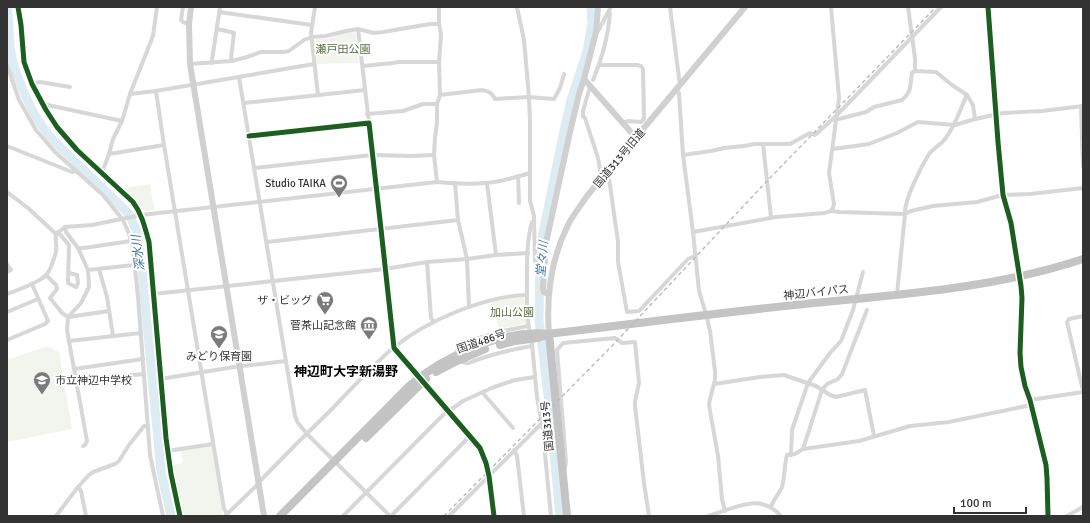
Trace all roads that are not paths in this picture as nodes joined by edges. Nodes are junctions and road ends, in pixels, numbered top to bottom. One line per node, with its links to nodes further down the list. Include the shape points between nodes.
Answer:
1 (18, 7): 41 (street, via 22,25 24,62)
2 (157, 7): 48 (street, via 153,36)
3 (183, 7): 19 (street, via 181,20)
4 (191, 7): 19 (street)
5 (220, 7): 17 (street)
6 (315, 7): 21 (street)
7 (439, 7): 20 (street)
8 (517, 7): 52 (street, via 524,40)
9 (598, 7): 24 (street)
10 (610, 7): 18 (street)
11 (670, 7): 44 (street)
12 (745, 7): 44 (street, 国道313号旧道)
13 (831, 7): 59 (street, via 839,98)
14 (908, 7): 26 (street)
15 (941, 7): 26 (street)
16 (988, 7): 58 (street)
17 (219, 12): 21 (street); 22 (street)
18 (608, 12): 24 (street); 33 (street, via 609,29)
19 (189, 24): 30 (street)
20 (439, 24): 23 (street, via 374,33); 28 (street)
21 (312, 25): 25 (street)
22 (216, 29): 27 (street, via 234,33); 29 (street)
23 (358, 29): 25 (street); 34 (street)
24 (596, 32): 39 (street)
25 (312, 37): 27 (street, via 289,51 261,52); 31 (street)
26 (912, 37): 35 (street); 59 (street)
27 (232, 61): 29 (street)
28 (439, 62): 34 (street, via 398,62); 50 (street)
29 (212, 63): 30 (street)
30 (190, 64): 42 (street)
31 (314, 64): 38 (street); 49 (street)
32 (7, 65): 36 (street)
33 (599, 65): 40 (street); 63 (street, via 637,65 643,69 644,119 641,122)
34 (363, 66): 45 (street)
35 (915, 71): 51 (street, via 936,72); 59 (street, via 912,73 910,90 902,100)
36 (8, 72): 77 (street, via 19,100 36,130)
37 (564, 74): 52 (street, via 554,99)
38 (239, 77): 42 (street); 53 (street)
39 (584, 79): 63 (street); 116 (street, via 561,169)
40 (593, 80)
41 (32, 84): 43 (street, via 40,82); 54 (street)
42 (194, 84): 47 (street); 92 (street)
43 (70, 87)
44 (678, 88): 66 (street, 国道313号旧道); 74 (street)
45 (365, 90): 49 (street); 57 (street)
46 (589, 90): 82 (street, via 583,116)
47 (156, 91): 48 (street); 68 (street)
48 (130, 94): 61 (street)
49 (318, 95): 53 (street)
50 (440, 95): 52 (street, via 482,90 492,94 495,99); 55 (street)
51 (967, 95): 60 (street, via 973,105); 64 (street)
52 (528, 97): 80 (street)
53 (244, 103): 65 (street)
54 (43, 104): 61 (street); 79 (street, via 57,127)
55 (437, 104): 57 (street, via 424,104 403,111); 73 (street)
56 (1082, 106): 58 (street); 75 (street)
57 (367, 114): 62 (street)
58 (996, 114): 60 (street); 89 (street)
59 (835, 119): 67 (street, via 815,135 810,133 790,144); 70 (street)
60 (975, 119): 64 (street)
61 (122, 121): 71 (street)
62 (368, 123): 65 (street); 72 (street)
63 (623, 123): 66 (street)
64 (953, 125): 70 (street, via 918,122 869,144); 95 (street, via 945,140 929,155 909,196)
65 (249, 136): 76 (street)
66 (636, 138): 78 (street, 国道313号旧道)
67 (763, 144): 74 (street); 98 (street)
68 (164, 145): 71 (street); 93 (street)
69 (7, 146): 77 (street, via 72,172)
70 (832, 149): 94 (street, via 829,173 834,204)
71 (109, 154): 79 (street)
72 (372, 155): 73 (street); 76 (street); 87 (street)
73 (434, 155): 83 (street)
74 (683, 155): 103 (street)
75 (1083, 166)
76 (254, 168): 90 (street)
77 (76, 171): 99 (street, via 104,195)
78 (608, 171): 82 (street, 国道313号旧道); 110 (street, via 618,242 618,262 627,312 639,311 688,259)
79 (102, 173): 96 (street, via 133,202 138,208)
80 (530, 173): 81 (street); 97 (street, via 530,201)
81 (518, 176): 84 (street); 91 (street)
82 (603, 177): 131 (street, 国道313号旧道, via 587,196 566,229 555,256)
83 (437, 182): 85 (street); 87 (street)
84 (487, 182): 85 (street); 109 (street)
85 (455, 184): 100 (street)
86 (1083, 188): 89 (street)
87 (376, 189): 90 (street); 102 (street)
88 (7, 192): 104 (street)
89 (1003, 195): 95 (street, via 977,202 933,206); 124 (street, via 1011,223)
90 (259, 202): 92 (street); 106 (street)
91 (519, 203)
92 (213, 206): 93 (street); 127 (street)
93 (175, 211): 96 (street); 128 (street)
94 (831, 211): 95 (street); 98 (street, via 824,214)
95 (905, 214): 132 (street)
96 (138, 216): 99 (street); 130 (street, via 143,219 149,242)
97 (534, 216): 108 (street, via 529,233); 116 (street, via 534,262)
98 (771, 218): 103 (street)
99 (125, 219): 101 (street); 105 (street)
100 (458, 220): 102 (street); 111 (street)
101 (66, 227): 104 (street); 107 (street, via 66,232)
102 (381, 229): 106 (street); 118 (street)
103 (693, 232): 110 (street)
104 (57, 233): 122 (street, via 69,245); 123 (street, via 54,260)
105 (131, 241): 107 (street); 115 (street)
106 (266, 242): 125 (street)
107 (78, 248): 119 (street)
108 (528, 253): 109 (street); 133 (street)
109 (496, 255): 111 (street)
110 (695, 256): 140 (street, via 699,290)
111 (467, 259): 113 (street); 136 (street)
112 (1083, 259): 124 (highway, 神辺バイパス)
113 (426, 262): 118 (street); 143 (street, via 431,318)
114 (7, 264): 120 (street, via 11,270)
115 (134, 264): 117 (street); 144 (street)
116 (544, 264): 131 (street, via 543,289)
117 (99, 268): 119 (street); 139 (street)
118 (385, 269): 125 (street); 149 (street)
119 (88, 270): 142 (street, via 89,287 81,303)
120 (7, 272)
121 (863, 272): 135 (street)
122 (69, 273)
123 (46, 275): 126 (street); 142 (street, via 57,289 50,298)
124 (1020, 277): 132 (highway, 神辺バイパス); 166 (street, via 1021,367)
125 (273, 281): 127 (street); 152 (street)
126 (32, 284): 129 (street); 134 (street)
127 (227, 286): 128 (street); 153 (street)
128 (188, 291): 130 (street); 155 (street)
129 (7, 294)
130 (153, 294): 158 (street)
131 (548, 294): 146 (street, 国道313号旧道, via 548,321)
132 (897, 294): 135 (highway, 神辺バイパス)
133 (527, 295): 136 (street); 150 (street, via 528,327 498,332 460,345)
134 (38, 299): 138 (street); 147 (street, via 48,321)
135 (856, 299): 140 (highway, 神辺バイパス); 161 (street, via 841,341)
136 (469, 307): 143 (street)
137 (867, 310): 163 (street, via 842,374)
138 (7, 312)
139 (109, 312): 142 (street); 145 (street)
140 (706, 314): 146 (highway, 神辺バイパス); 162 (street, via 715,371)
141 (1083, 316): 165 (street, via 1069,319 1067,322)
142 (68, 317): 148 (street)
143 (434, 322): 149 (street)
144 (141, 333): 145 (street); 151 (street)
145 (113, 336): 148 (street)
146 (539, 338): 150 (highway, 国道486号, via 512,336 484,344); 150 (street, via 469,363); 157 (street); 181 (highway, 国道313号)
147 (7, 340)
148 (69, 341): 154 (street)
149 (394, 348): 159 (street); 171 (street)
150 (457, 358): 159 (highway, 国道486号, via 431,369)
151 (143, 359): 154 (street); 156 (street)
152 (286, 360): 153 (street); 171 (street, via 295,416)
153 (239, 366): 155 (street); 183 (street)
154 (74, 369): 160 (street)
155 (202, 372): 158 (street); 174 (street)
156 (144, 374): 160 (street); 169 (street)
157 (535, 377): 164 (street, via 515,380); 168 (street)
158 (160, 379): 178 (street)
159 (421, 379): 167 (street); 180 (highway, 国道486号, via 409,386)
160 (77, 383): 175 (street, via 87,441)
161 (808, 383): 162 (street, via 784,375); 163 (street); 179 (street, via 792,430)
162 (714, 384): 188 (street, via 710,405)
163 (822, 390): 173 (street, via 836,397 865,390); 176 (street)
164 (482, 392): 167 (street, via 463,401); 170 (street)
165 (1083, 392): 166 (street)
166 (1030, 403): 173 (street, via 950,422 910,426); 207 (street, via 1046,465)
167 (449, 412): 172 (street); 185 (street)
168 (542, 423): 177 (street); 202 (street)
169 (148, 426): 184 (street, via 144,426 119,461 93,472); 192 (street, via 150,455)
170 (513, 428)
171 (306, 434): 180 (street); 183 (street)
172 (470, 436): 182 (street, via 480,448); 198 (street)
173 (874, 436): 176 (street)
174 (213, 444): 178 (street); 189 (street)
175 (83, 446)
176 (803, 449): 179 (street)
177 (514, 450): 182 (street); 201 (street, via 517,456)
178 (167, 451): 193 (street)
179 (791, 455): 186 (street, via 787,455 781,489)
180 (336, 463): 185 (street); 195 (highway, 国道486号); 196 (highway, 国道486号)
181 (563, 475): 203 (highway, 国道313号); 204 (street, via 566,462 557,350 563,343 600,339 615,338 622,343 635,342 639,383 635,406)
182 (489, 476): 199 (street); 200 (street)
183 (258, 484): 189 (street); 194 (street)
184 (78, 487): 190 (street); 191 (street)
185 (366, 493): 197 (street); 198 (street)
186 (771, 507): 188 (street, via 751,503); 206 (street)
187 (1083, 507): 208 (street)
188 (725, 511): 205 (street)
189 (226, 515)
190 (56, 516)
191 (86, 516)
192 (164, 516)
193 (180, 516)
194 (264, 516)
195 (280, 516)
196 (288, 516)
197 (343, 516)
198 (390, 516)
199 (449, 516)
200 (494, 516)
201 (524, 516)
202 (551, 516)
203 (567, 516)
204 (649, 516)
205 (708, 516)
206 (781, 516)
207 (1048, 516)
208 (1067, 516)

